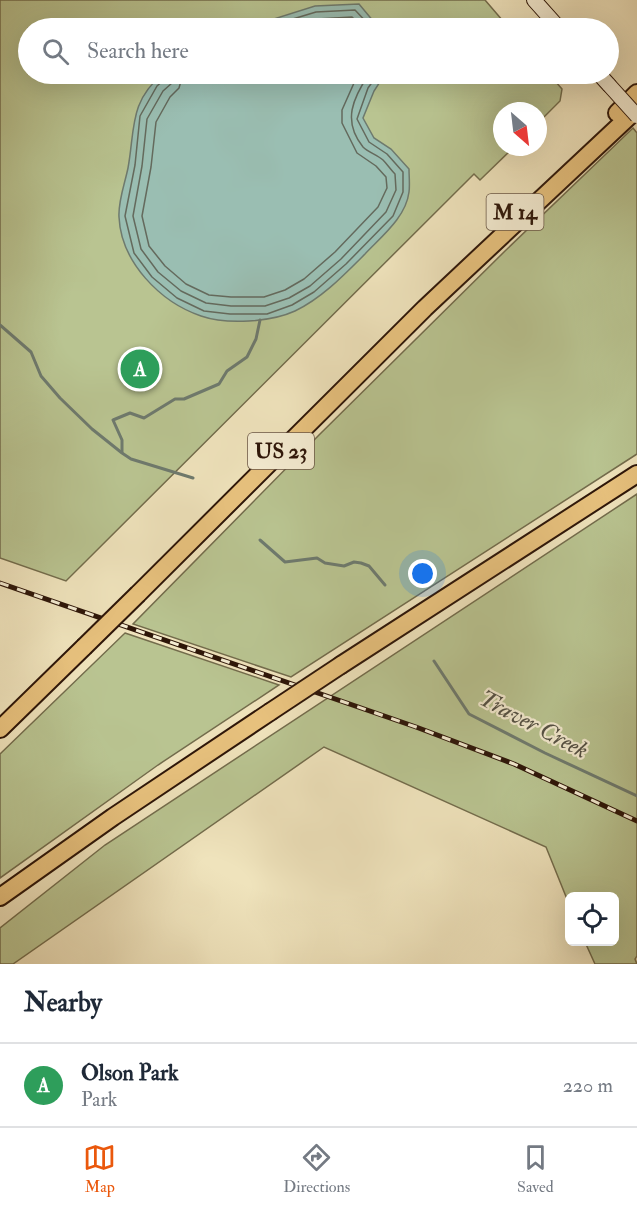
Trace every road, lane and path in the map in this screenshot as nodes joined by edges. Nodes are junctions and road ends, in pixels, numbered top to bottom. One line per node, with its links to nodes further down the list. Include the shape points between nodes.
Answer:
1 (534, 0): 2 (main road)
2 (550, 18)
3 (608, 84): 6 (main road, bridge)
4 (637, 93): 7 (highway, M 14, via 531,195)
5 (637, 108): 7 (highway, US 23)
6 (637, 116)
7 (425, 308): 11 (highway, US 23, bridge)
8 (637, 464): 10 (highway)
9 (637, 474): 10 (highway)
10 (493, 565): 12 (highway, bridge, via 113,817)
11 (0, 729)
12 (0, 897)

